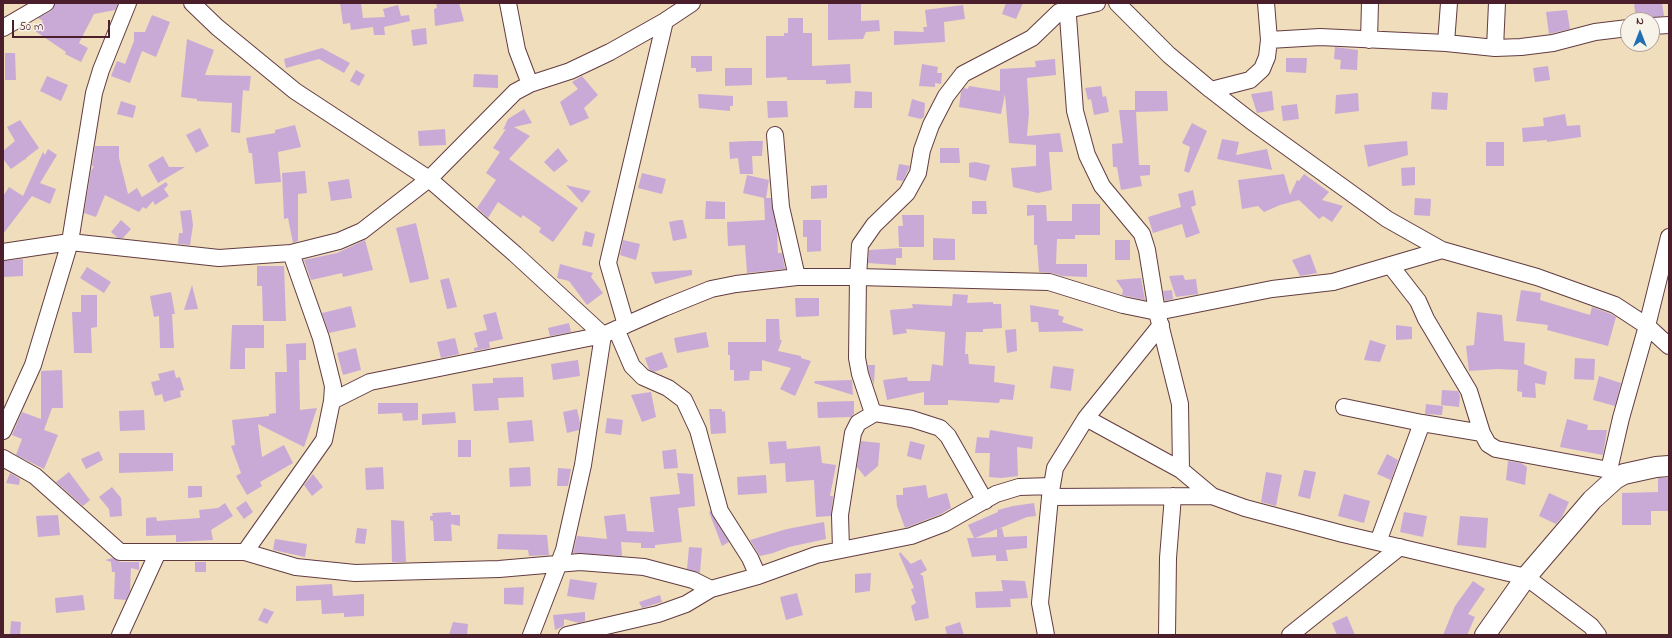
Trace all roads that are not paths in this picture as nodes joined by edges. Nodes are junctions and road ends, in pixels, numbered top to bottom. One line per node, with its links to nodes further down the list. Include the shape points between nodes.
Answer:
1 (46, 3): 14 (street)
2 (128, 3): 25 (street, via 94,93)
3 (192, 3): 23 (street, via 217,27 295,91)
4 (508, 3): 20 (street, via 517,50)
5 (1097, 3): 12 (street)
6 (1117, 3): 21 (street, via 1169,55)
7 (1266, 3): 16 (street)
8 (1370, 3): 17 (street)
9 (1449, 3): 18 (street)
10 (1497, 3): 19 (street)
11 (685, 6): 13 (street)
12 (1061, 7): 31 (street, via 1032,38 963,74 958,80 946,96 931,125 922,150 918,173 907,193 874,225 860,245); 32 (street, via 1075,111 1087,155 1102,186 1142,234)
13 (665, 21): 20 (street, via 597,59); 34 (street, via 608,263)
14 (3, 28)
15 (1620, 29): 19 (street, via 1595,32 1553,43)
16 (1269, 40): 17 (street, via 1320,37); 21 (street, via 1262,70 1250,80)
17 (1369, 40): 18 (street)
18 (1446, 43): 19 (street)
19 (1495, 48)
20 (530, 84): 23 (street, via 515,92)
21 (1211, 90): 26 (street, via 1387,219)
22 (776, 135): 30 (street, via 781,207)
23 (429, 179): 28 (street, via 362,231 339,241); 34 (street, via 515,254)
24 (1669, 237): 33 (street)
25 (70, 242): 27 (street); 28 (street, via 219,258); 41 (street, via 33,365)
26 (1442, 250): 29 (street); 33 (street, via 1537,277 1614,305)
27 (3, 252)
28 (291, 253): 36 (street, via 321,338 333,386)
29 (1390, 265): 32 (street, via 1334,282 1272,289); 42 (street, via 1418,301 1468,391)
30 (797, 277): 31 (street); 34 (street, via 711,289)
31 (858, 277): 32 (street, via 1049,282); 38 (street, via 857,358 866,396)
32 (1159, 318): 39 (street); 45 (street, via 1180,404)
33 (1647, 326): 35 (street); 46 (street, via 1621,418)
34 (615, 330): 36 (street, via 370,382); 56 (street, via 564,550); 57 (street, via 632,366 643,377 668,388 684,400 698,430 720,511 750,558)
35 (1669, 346)
36 (332, 401): 55 (street, via 324,440)
37 (1344, 407): 40 (street)
38 (875, 413): 50 (street, via 912,419 940,428 948,436); 53 (street, via 858,424 852,433 840,515)
39 (1086, 418): 45 (street); 47 (street, via 1055,468)
40 (1422, 423): 42 (street); 51 (street)
41 (3, 431)
42 (1482, 433): 46 (street, via 1488,444 1496,449)
43 (3, 458): 54 (street, via 35,476 115,549 127,552)
44 (1669, 466): 46 (street)
45 (1181, 470): 49 (street)
46 (1612, 475): 58 (street)
47 (1051, 492): 48 (street); 50 (street, via 1019,487 996,494); 63 (street, via 1040,602)
48 (1173, 496): 49 (street); 64 (street, via 1168,558)
49 (1212, 496): 51 (street, via 1245,508)
50 (985, 501): 53 (street, via 945,523 912,536)
51 (1378, 542): 52 (street)
52 (1400, 547): 58 (street); 65 (street)
53 (841, 549): 57 (street, via 816,555)
54 (158, 552): 55 (street); 60 (street)
55 (245, 552): 56 (street, via 296,567 355,573 498,570)
56 (558, 563): 59 (street, via 580,562 644,567 693,580); 61 (street)
57 (758, 576): 59 (street)
58 (1526, 577): 66 (street); 67 (street, via 1591,626)
59 (711, 589): 62 (street, via 686,604 658,614)
60 (120, 635)
61 (531, 635)
62 (567, 635)
63 (1046, 635)
64 (1167, 635)
65 (1290, 635)
66 (1485, 635)
67 (1598, 635)

